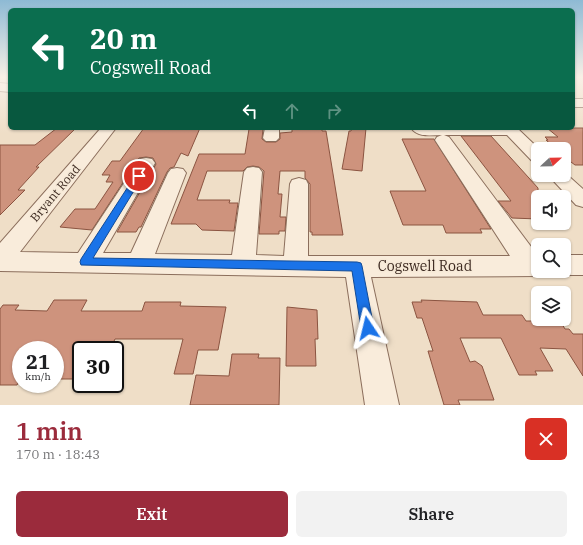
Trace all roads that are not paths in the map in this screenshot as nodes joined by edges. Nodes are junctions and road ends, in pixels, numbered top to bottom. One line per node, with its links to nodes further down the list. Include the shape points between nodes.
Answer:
1 (107, 130): 13 (street, Bryant Road)
2 (421, 130): 3 (street)
3 (466, 130)
4 (511, 130): 6 (street)
5 (442, 140): 15 (street)
6 (531, 150)
7 (146, 163): 14 (street)
8 (253, 172): 17 (street)
9 (177, 173): 16 (street)
10 (564, 182): 12 (street)
11 (299, 184): 20 (street)
12 (583, 200)
13 (0, 260): 14 (street, Cogswell Road)
14 (85, 262): 16 (street, Cogswell Road)
15 (531, 262)
16 (139, 263): 17 (street, Cogswell Road)
17 (243, 265): 20 (street, Cogswell Road)
18 (571, 265): 19 (street)
19 (583, 265)
20 (296, 266): 21 (street, Cogswell Road)
21 (357, 266): 22 (street, Cogswell Road); 23 (street)
22 (531, 266)
23 (382, 405)

